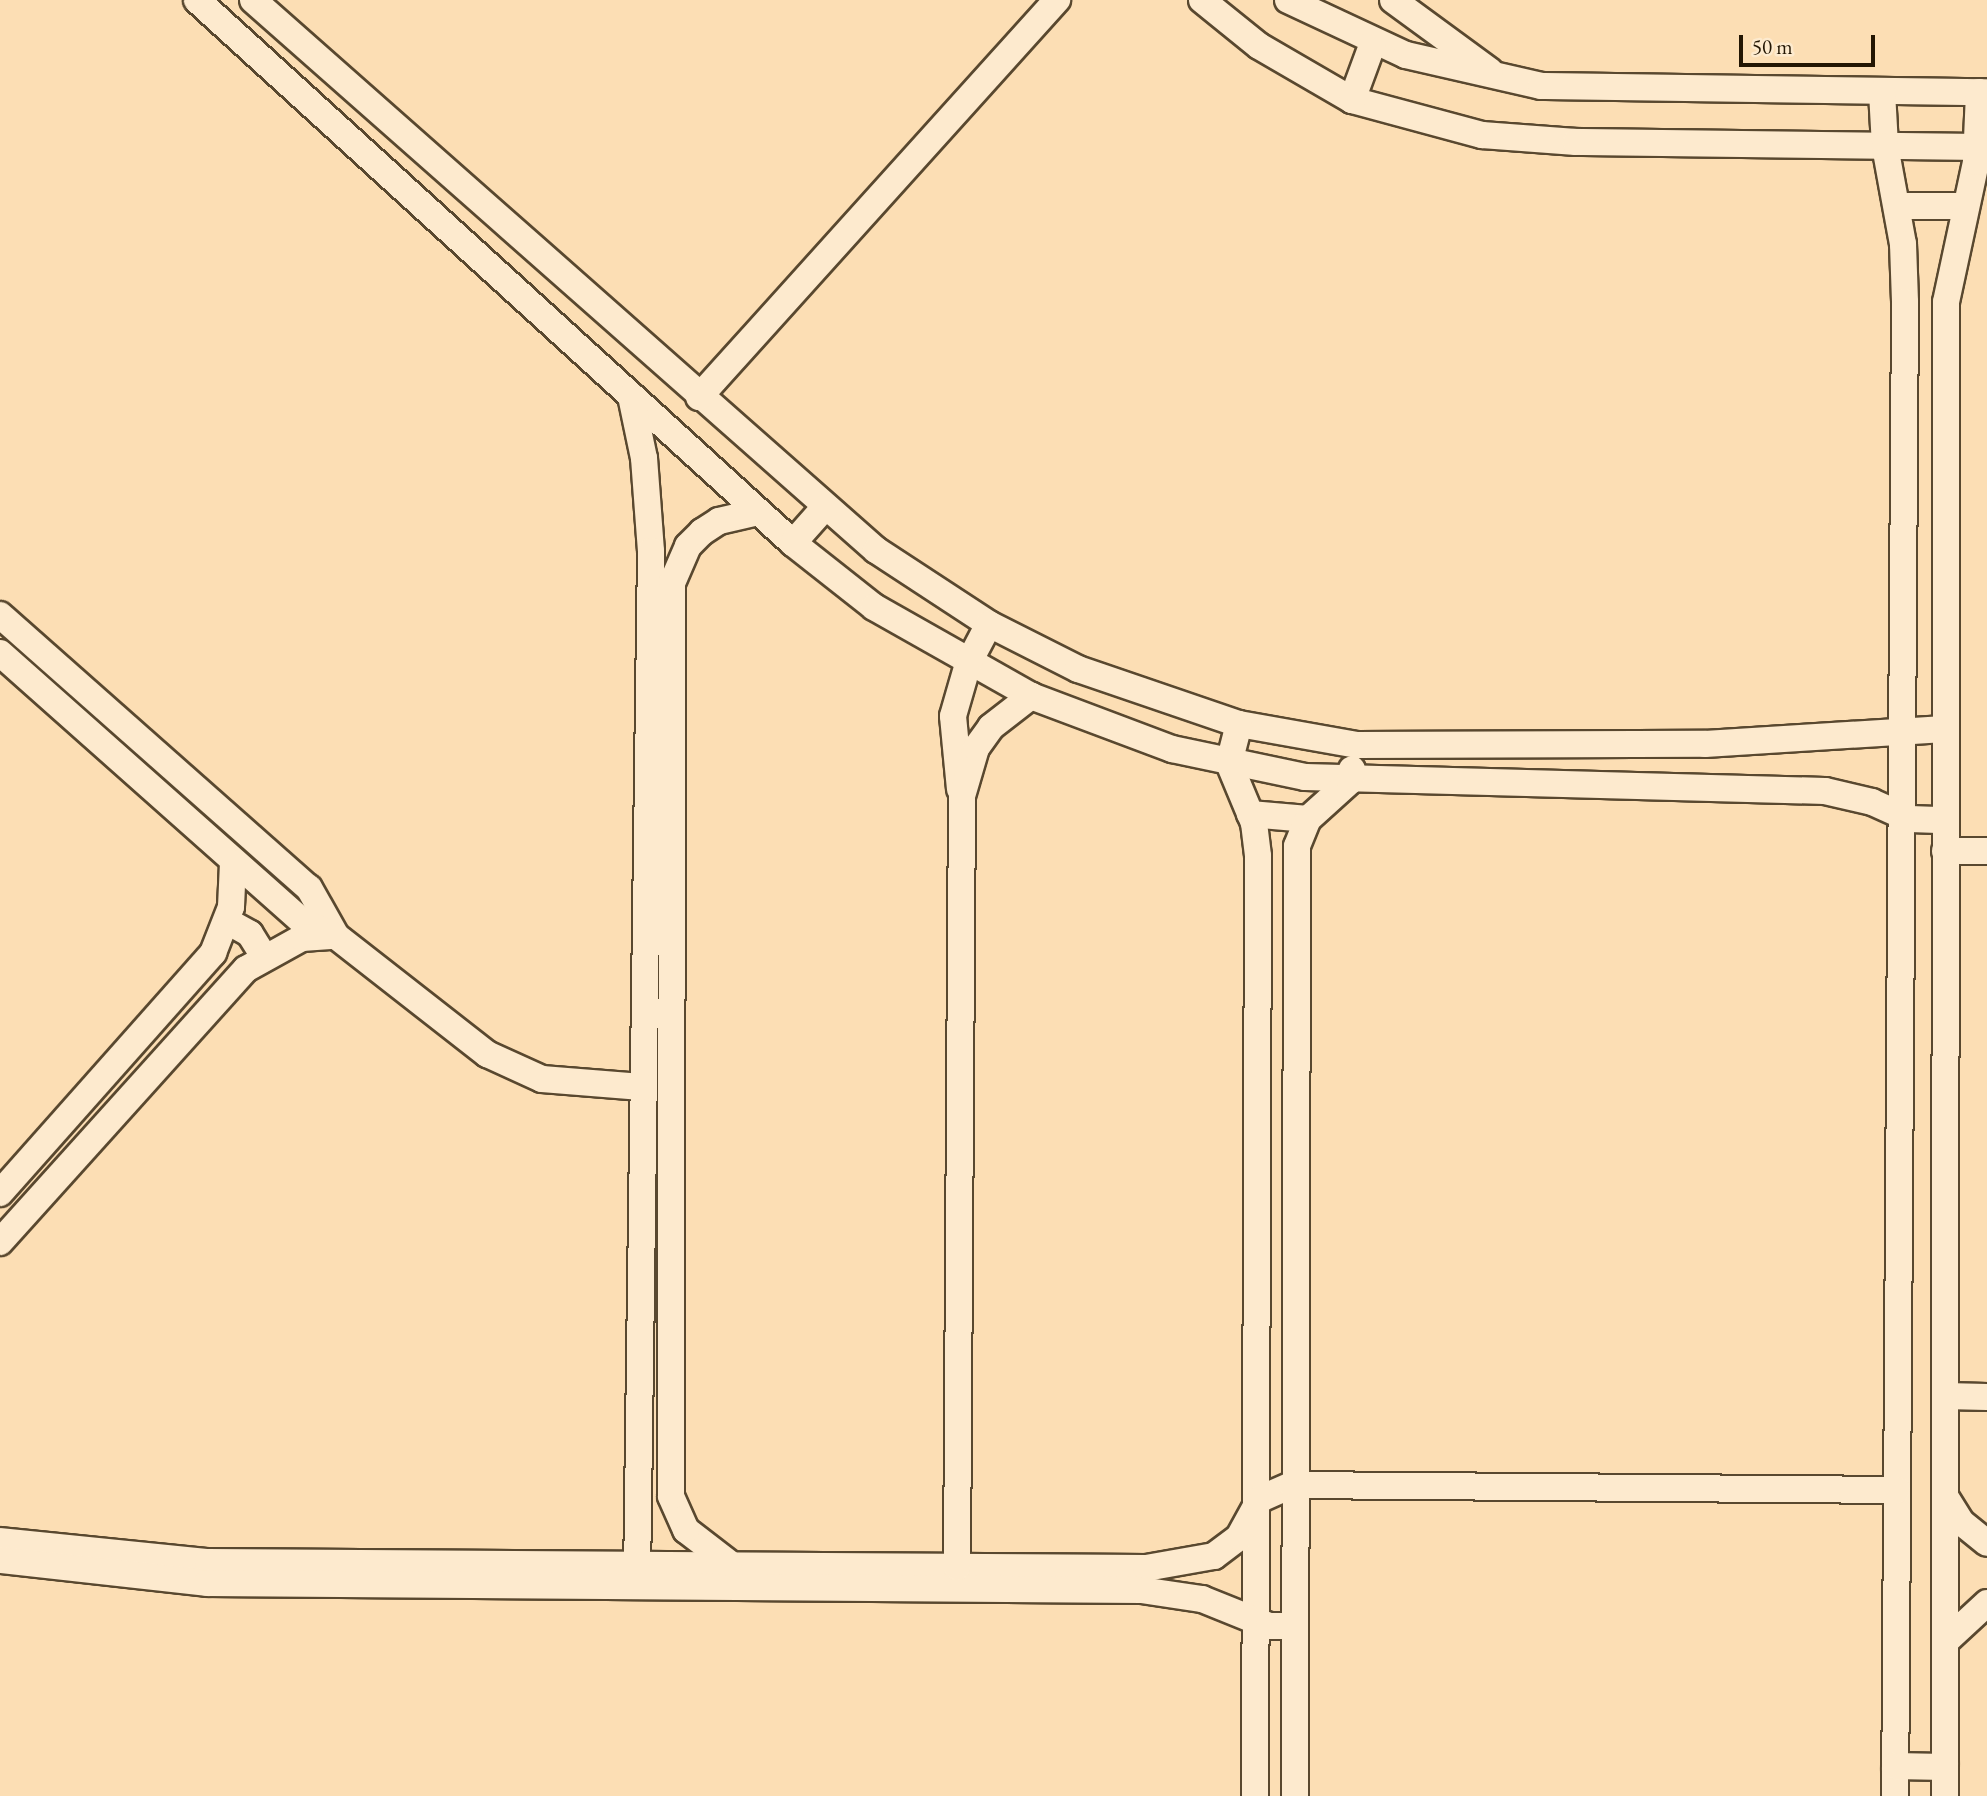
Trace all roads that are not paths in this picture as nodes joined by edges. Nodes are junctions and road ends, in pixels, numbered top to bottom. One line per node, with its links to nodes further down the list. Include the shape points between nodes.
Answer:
1 (197, 0): 15 (street)
2 (253, 0): 12 (street)
3 (1057, 0): 23 (street)
4 (1202, 0): 11 (street, via 1259,46)
5 (1288, 0): 7 (street)
6 (1393, 0): 8 (street, via 1425,29)
7 (1373, 43): 8 (street); 11 (street)
8 (1506, 81): 9 (street, via 1576,89)
9 (1882, 92): 10 (street); 13 (street)
10 (1983, 92): 14 (street)
11 (1352, 100): 13 (street, via 1437,126 1529,141)
12 (400, 130): 15 (street); 18 (street)
13 (1885, 146): 14 (street); 16 (street)
14 (1982, 147): 17 (street)
15 (371, 160): 19 (street)
16 (1898, 206): 17 (street); 20 (street)
17 (1966, 206): 21 (street)
18 (503, 223): 19 (street); 23 (street)
19 (474, 254): 22 (street)
20 (1905, 302): 21 (street); 36 (street)
21 (1946, 302): 37 (street)
22 (631, 396): 25 (street); 28 (street, via 648,489)
23 (699, 397): 24 (street)
24 (824, 508): 26 (street); 29 (street, via 887,558)
25 (758, 512): 26 (street); 28 (street, via 719,521 688,546)
26 (793, 543): 31 (street, via 874,607)
27 (0, 615): 56 (street, via 309,888)
28 (660, 621): 58 (street); 59 (street)
29 (989, 624): 31 (street); 32 (street)
30 (0, 653): 52 (street)
31 (968, 664): 33 (street); 45 (street, via 953,716)
32 (1078, 669): 34 (street); 35 (street)
33 (1031, 696): 34 (street); 45 (street, via 991,727 971,760)
34 (1061, 709): 41 (street)
35 (1239, 724): 40 (street); 41 (street)
36 (1902, 728): 37 (street); 39 (street, via 1861,738); 47 (street)
37 (1945, 729): 49 (street)
38 (1560, 744): 39 (street); 40 (street); 43 (street)
39 (1705, 744): 44 (street)
40 (1357, 745): 42 (street)
41 (1229, 763): 42 (street); 46 (street)
42 (1350, 781): 43 (street); 48 (street)
43 (1559, 786): 44 (street)
44 (1704, 789): 47 (street, via 1841,793)
45 (962, 796): 82 (street)
46 (1250, 814): 48 (street); 53 (street, via 1258,845)
47 (1901, 817): 49 (street); 60 (street)
48 (1308, 819): 54 (street, via 1297,846)
49 (1945, 820): 50 (street)
50 (1945, 851): 51 (street); 61 (street)
51 (1987, 851)
52 (233, 863): 55 (street); 56 (street, via 302,921)
53 (1258, 911): 54 (street); 62 (street)
54 (1297, 913): 63 (street)
55 (227, 921): 57 (street, via 250,934); 65 (street, via 213,953)
56 (336, 936): 57 (street, via 302,938); 64 (street, via 504,1065 542,1079)
57 (264, 956): 66 (street, via 246,969)
58 (644, 957): 59 (street); 64 (street)
59 (671, 958): 81 (street, via 671,1496 699,1545)
60 (1900, 999): 61 (street); 69 (street)
61 (1945, 999): 70 (street)
62 (1257, 1072): 63 (street); 76 (street)
63 (1296, 1072): 73 (street)
64 (642, 1087): 84 (street)
65 (82, 1103): 66 (street); 67 (street)
66 (107, 1126): 68 (street)
67 (0, 1194)
68 (5, 1225)
69 (1899, 1278): 70 (street); 74 (street)
70 (1945, 1278): 71 (street)
71 (1945, 1396): 72 (street); 75 (street)
72 (1987, 1397)
73 (1292, 1485): 74 (street); 76 (street, via 1269,1491); 89 (street)
74 (1897, 1490): 91 (street)
75 (1946, 1498): 78 (street, via 1961,1522); 90 (street)
76 (1253, 1508): 80 (street, via 1228,1548); 88 (street)
77 (0, 1541): 83 (street)
78 (1987, 1543)
79 (0, 1560): 83 (street, via 134,1578)
80 (1199, 1561): 85 (street); 86 (street, via 1205,1580)
81 (731, 1564): 82 (street); 84 (street)
82 (957, 1567): 85 (street)
83 (332, 1574): 84 (street)
84 (637, 1575): 85 (street)
85 (1120, 1580): 86 (street)
86 (1202, 1599): 88 (street)
87 (1987, 1604): 90 (street)
88 (1256, 1623): 89 (street); 93 (street)
89 (1295, 1626): 94 (street)
90 (1946, 1641): 92 (street)
91 (1895, 1766): 92 (street); 95 (street)
92 (1945, 1767): 96 (street)
93 (1255, 1796)
94 (1295, 1796)
95 (1895, 1796)
96 (1945, 1796)

